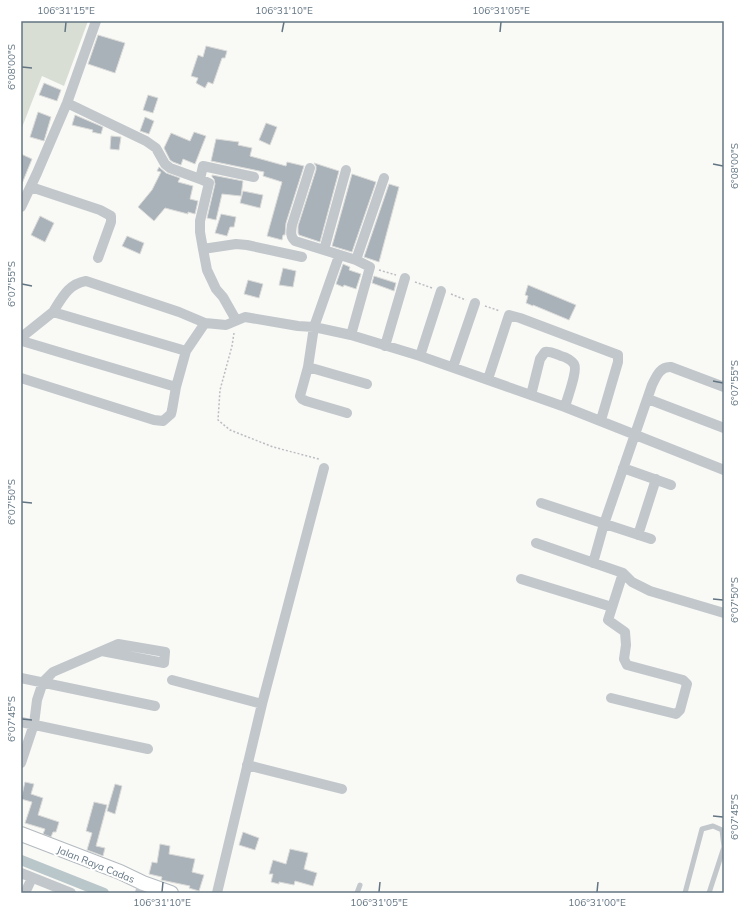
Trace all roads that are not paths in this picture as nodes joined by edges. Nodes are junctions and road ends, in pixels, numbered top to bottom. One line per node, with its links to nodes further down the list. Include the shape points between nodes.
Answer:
1 (96, 21): 2 (street)
2 (67, 103): 7 (street, via 156,148 170,168); 8 (street)
3 (310, 168): 11 (street, via 290,233 295,241)
4 (346, 170): 11 (street)
5 (254, 177): 7 (street, via 203,166)
6 (384, 178): 15 (street)
7 (200, 179): 10 (street, via 209,183 200,221)
8 (31, 187): 9 (street); 14 (street, via 100,210 110,216 111,222)
9 (22, 204)
10 (203, 249): 13 (street, via 236,244); 20 (street, via 207,270)
11 (324, 250): 12 (street)
12 (339, 256): 15 (street); 22 (street)
13 (302, 257)
14 (98, 258)
15 (356, 260): 23 (street, via 370,267)
16 (404, 278): 25 (street)
17 (441, 291): 27 (street)
18 (475, 303): 29 (street)
19 (53, 312): 21 (street, via 67,290 74,284 86,281); 24 (street); 26 (street)
20 (236, 320): 21 (street, via 226,325); 22 (street, via 246,317)
21 (205, 323): 26 (street)
22 (314, 327): 23 (street); 28 (street)
23 (351, 335): 25 (street)
24 (22, 339): 33 (street)
25 (385, 346): 27 (street)
26 (186, 351): 33 (street)
27 (420, 356): 29 (street)
28 (308, 367): 32 (street); 38 (street, via 301,398)
29 (453, 367): 31 (street)
30 (21, 378): 33 (street, via 160,421 171,414)
31 (488, 380): 35 (street); 39 (street, via 509,315 527,321 618,355)
32 (367, 384)
33 (176, 387)
34 (724, 387): 36 (street, via 666,367 658,373)
35 (531, 395): 37 (street); 37 (street, via 540,359 545,352 551,352 564,357 575,366)
36 (648, 399): 40 (street); 41 (street)
37 (565, 407): 39 (street)
38 (348, 413)
39 (601, 420): 41 (street)
40 (724, 428)
41 (635, 435): 43 (street); 44 (street)
42 (324, 468): 62 (street)
43 (623, 468): 45 (street); 48 (street)
44 (724, 470)
45 (656, 479): 46 (street); 49 (street)
46 (672, 485)
47 (541, 503): 48 (street)
48 (604, 524): 49 (street); 52 (street)
49 (638, 535): 50 (street)
50 (651, 539)
51 (536, 543): 52 (street)
52 (593, 563): 53 (street)
53 (622, 573): 55 (street); 56 (street, via 632,582 650,591)
54 (521, 579): 55 (street)
55 (612, 608): 61 (street, via 608,620 625,632 624,659 627,665 683,680 687,684 680,710 676,714)
56 (724, 613)
57 (102, 651): 57 (street, via 118,644 166,652 164,663); 60 (street, via 53,672)
58 (21, 678): 60 (street)
59 (172, 680): 62 (street)
60 (43, 682): 63 (street); 65 (street)
61 (611, 698)
62 (262, 704): 68 (street)
63 (155, 706)
64 (21, 722): 65 (street)
65 (34, 724): 66 (street); 67 (street)
66 (148, 749)
67 (21, 763)
68 (247, 765): 69 (street); 78 (street)
69 (342, 789)
70 (21, 834): 74 (street, Jalan Raya Cadas, via 120,872)
71 (21, 873): 72 (street)
72 (32, 878): 75 (street); 76 (street)
73 (360, 885): 79 (lane)
74 (142, 888): 77 (street, Jalan Raya Cadas)
75 (25, 893)
76 (71, 893)
77 (171, 893)
78 (217, 893)
79 (357, 893)
80 (685, 893): 81 (lane, via 702,829 713,826 722,830 724,847)
81 (709, 893)

